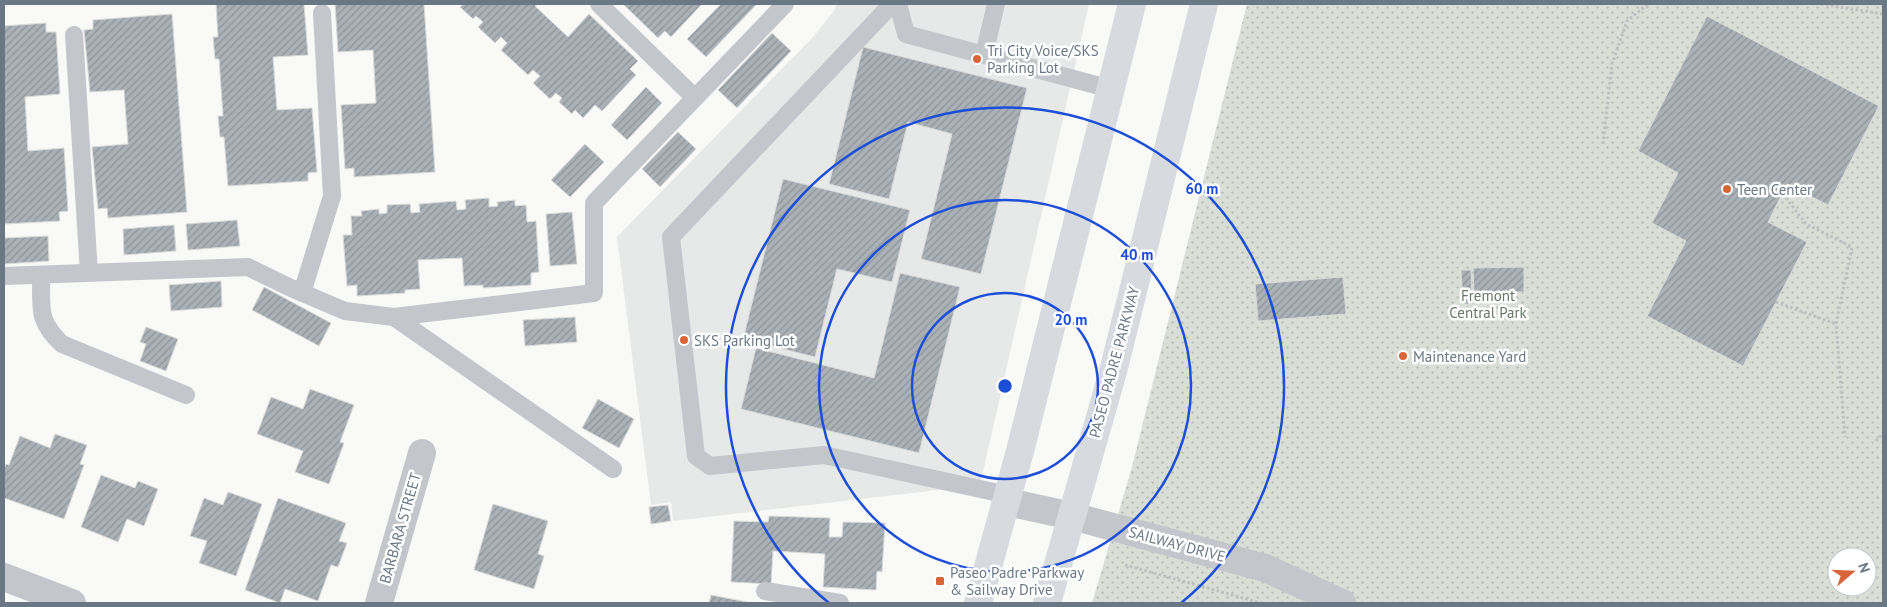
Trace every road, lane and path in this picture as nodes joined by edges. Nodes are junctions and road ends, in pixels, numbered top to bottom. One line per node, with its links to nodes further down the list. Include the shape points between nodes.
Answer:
1 (599, 4): 15 (lane)
2 (785, 4): 15 (lane)
3 (892, 4): 31 (lane, via 671,238 696,456 710,466 824,454)
4 (898, 4): 13 (lane, via 906,34)
5 (996, 4): 13 (lane)
6 (1132, 4): 14 (main road)
7 (1204, 4): 32 (main road, PASEO PADRE PARKWAY, via 1114,368)
8 (1648, 4): 16 (path, via 1627,22 1612,64)
9 (1821, 4): 11 (path)
10 (322, 13): 21 (lane, via 332,196)
11 (1883, 14)
12 (74, 35): 18 (lane)
13 (984, 55): 14 (lane)
14 (1110, 89): 31 (main road)
15 (695, 98): 23 (lane, via 594,203 594,293)
16 (1603, 144)
17 (1782, 194): 24 (path, via 1806,224 1852,246)
18 (89, 273): 19 (lane); 21 (lane, via 248,266)
19 (41, 275): 20 (lane); 25 (lane, via 43,320 50,333 62,344)
20 (4, 276)
21 (302, 293): 23 (lane, via 345,311)
22 (1776, 302): 24 (path)
23 (394, 317): 30 (lane)
24 (1836, 324): 27 (path)
25 (186, 395)
26 (1883, 433): 28 (path)
27 (1846, 436)
28 (1876, 441)
29 (422, 453): 37 (street, BARBARA STREET)
30 (613, 469)
31 (1007, 498): 32 (street, SAILWAY DRIVE); 39 (main road)
32 (1072, 516): 40 (main road, PASEO PADRE PARKWAY); 42 (street, SAILWAY DRIVE, via 1265,568)
33 (1125, 565): 41 (path)
34 (4, 577): 36 (street)
35 (766, 591): 38 (lane)
36 (72, 603)
37 (378, 603)
38 (840, 603)
39 (978, 603)
40 (1047, 603)
41 (1261, 603)
42 (1342, 603)

